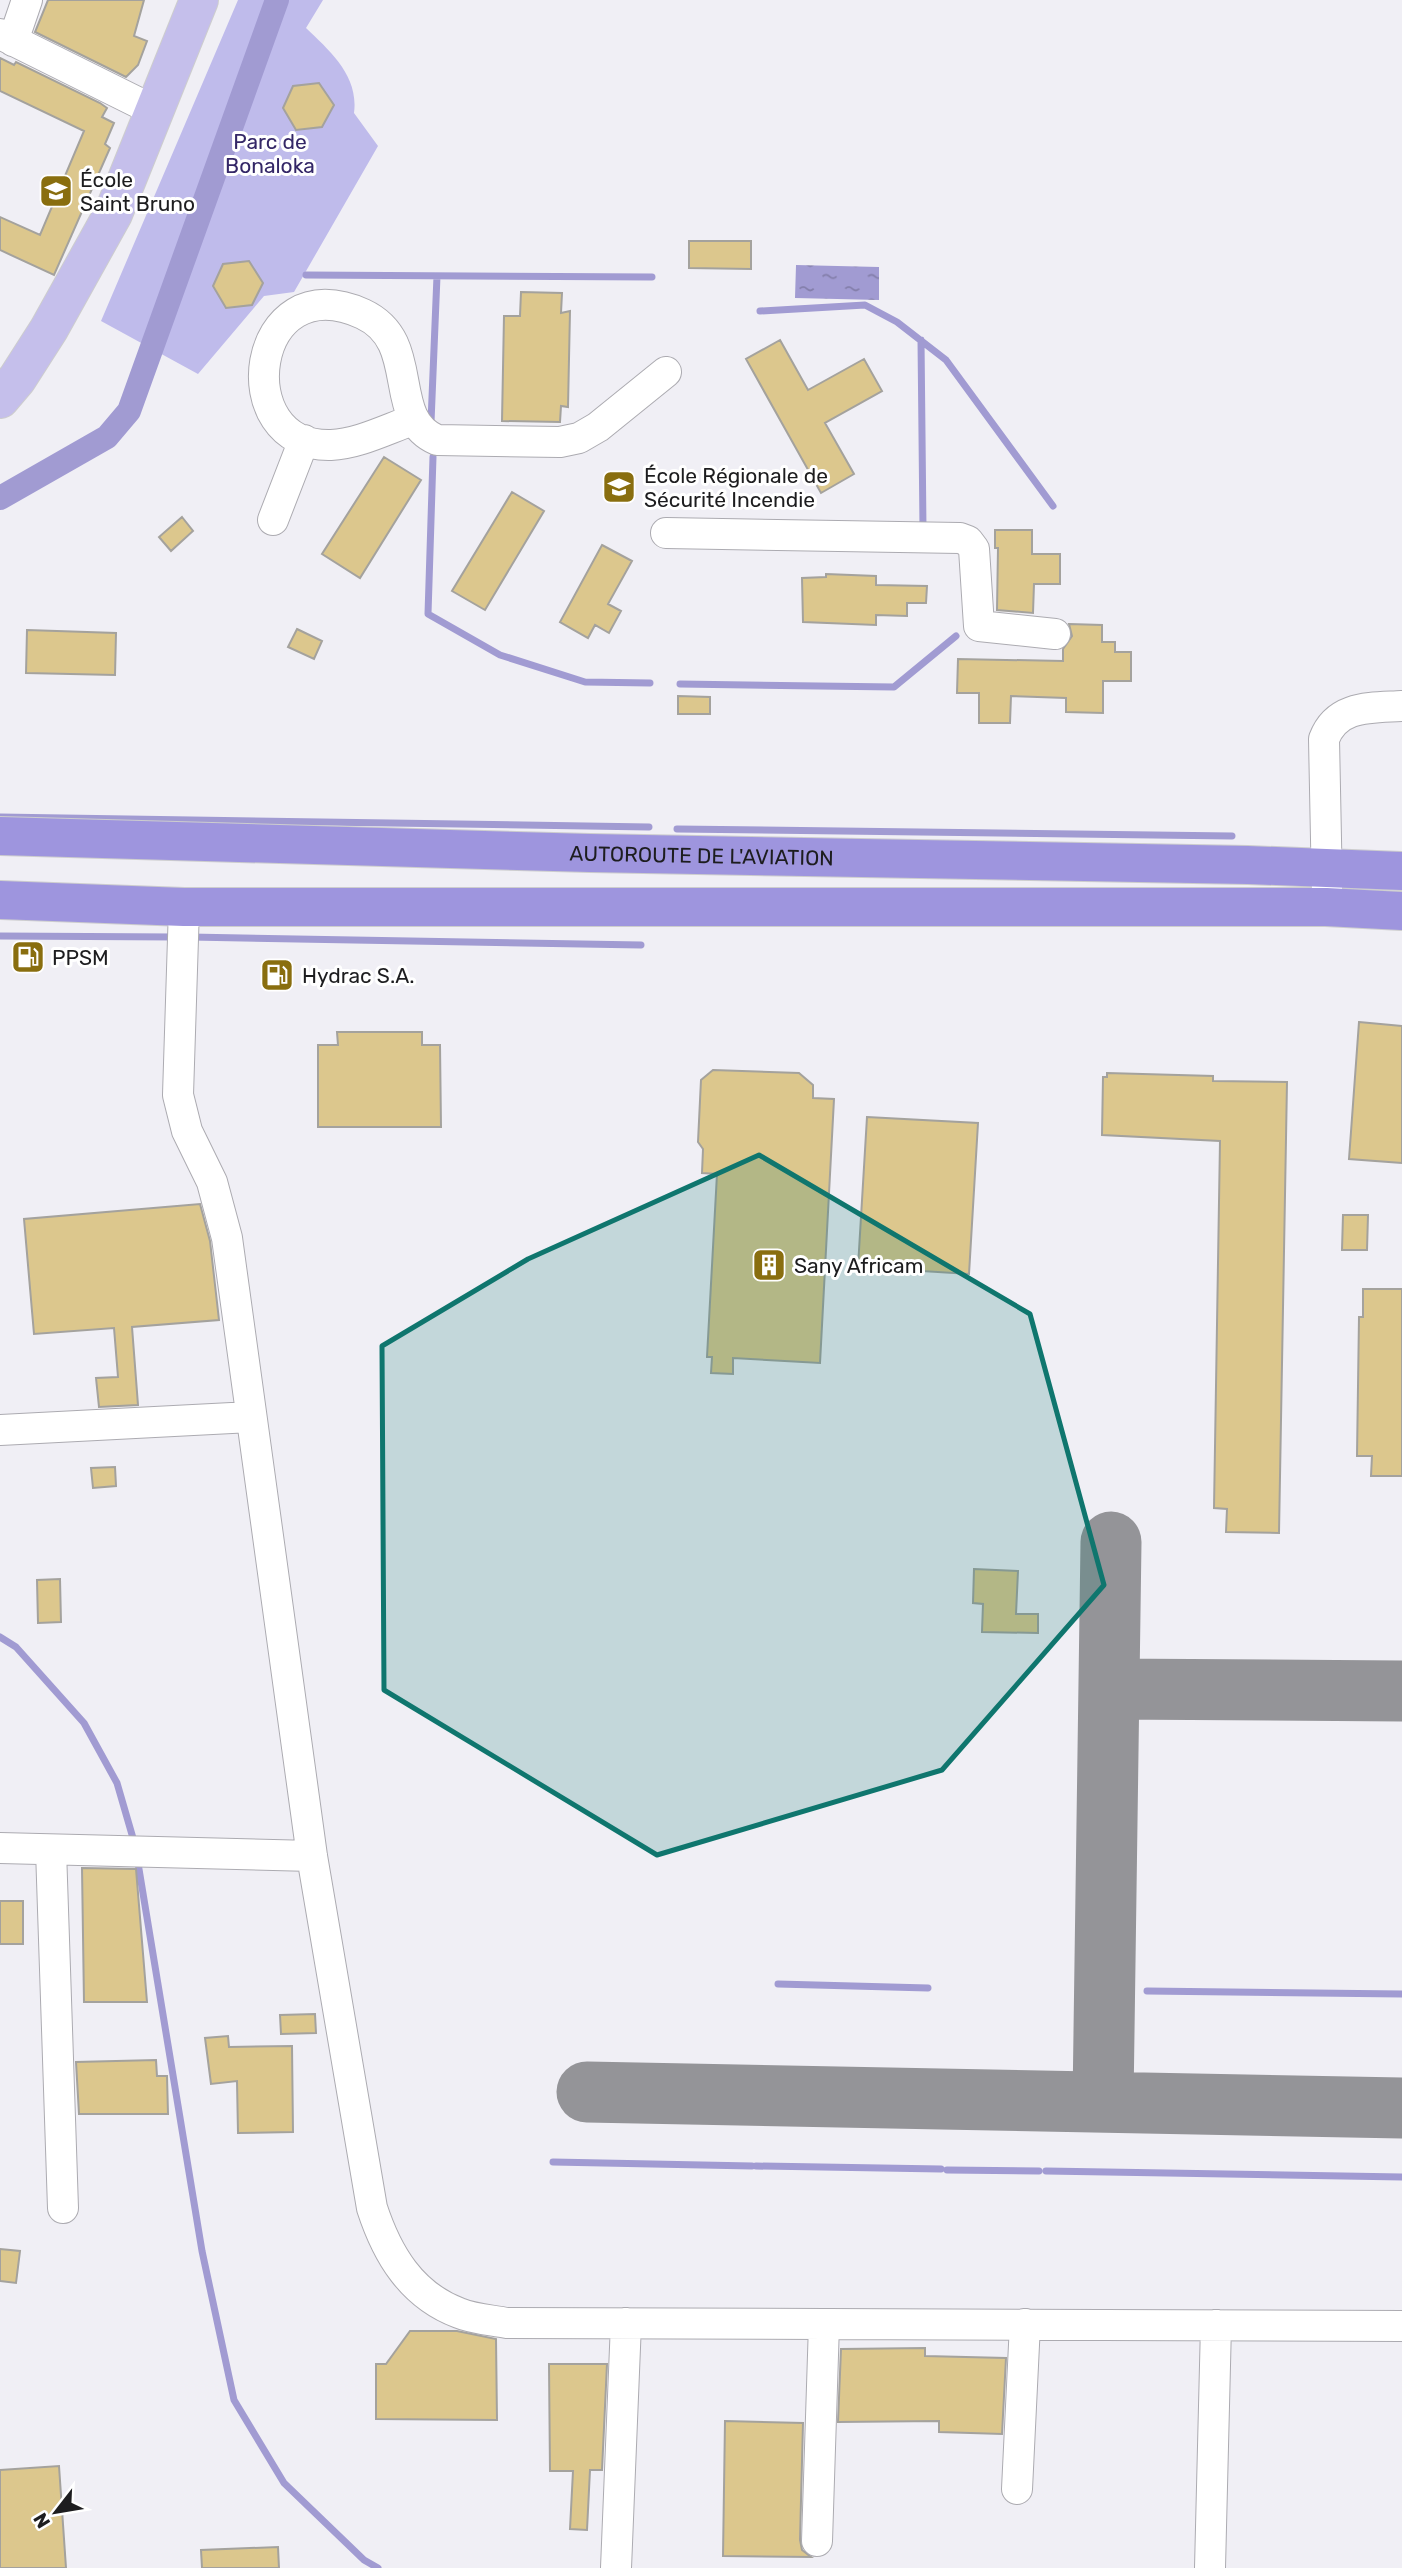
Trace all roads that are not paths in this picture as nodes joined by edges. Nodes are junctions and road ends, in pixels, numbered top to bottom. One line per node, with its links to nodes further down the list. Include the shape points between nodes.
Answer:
1 (27, 0): 3 (street)
2 (200, 0): 4 (main road)
3 (6, 37): 4 (street)
4 (153, 110): 6 (main road, via 113,214 49,329)
5 (666, 372): 7 (street, via 598,427 559,442 437,440)
6 (0, 399)
7 (412, 420): 8 (street, via 330,445); 8 (street, via 402,364 380,326 364,314 321,305 282,324 262,362 263,387 273,412)
8 (304, 440): 9 (street)
9 (273, 520)
10 (666, 533): 11 (street, via 960,538 974,549 979,626)
11 (1055, 634)
12 (1402, 706): 14 (street, via 1361,708 1344,713 1329,725 1324,739)
13 (0, 836): 14 (highway, AUTOROUTE DE L'AVIATION)
14 (1328, 869): 15 (highway, AUTOROUTE DE L'AVIATION); 18 (street)
15 (1402, 871)
16 (0, 900): 17 (highway)
17 (184, 906): 18 (highway); 20 (street, via 178,1095 187,1131 212,1182 227,1238)
18 (1326, 907): 19 (highway)
19 (1402, 911)
20 (251, 1417): 21 (street); 24 (street)
21 (0, 1430)
22 (0, 1848): 23 (street)
23 (51, 1850): 24 (street); 25 (street)
24 (312, 1856): 26 (street, via 372,2208 382,2241 397,2267 424,2293 459,2313 507,2323)
25 (63, 2208)
26 (626, 2323): 27 (street); 33 (street)
27 (824, 2324): 28 (street); 32 (street)
28 (1025, 2324): 29 (street); 31 (street)
29 (1216, 2325): 30 (street); 34 (street)
30 (1402, 2326)
31 (1017, 2489)
32 (817, 2540)
33 (616, 2568)
34 (1210, 2568)

